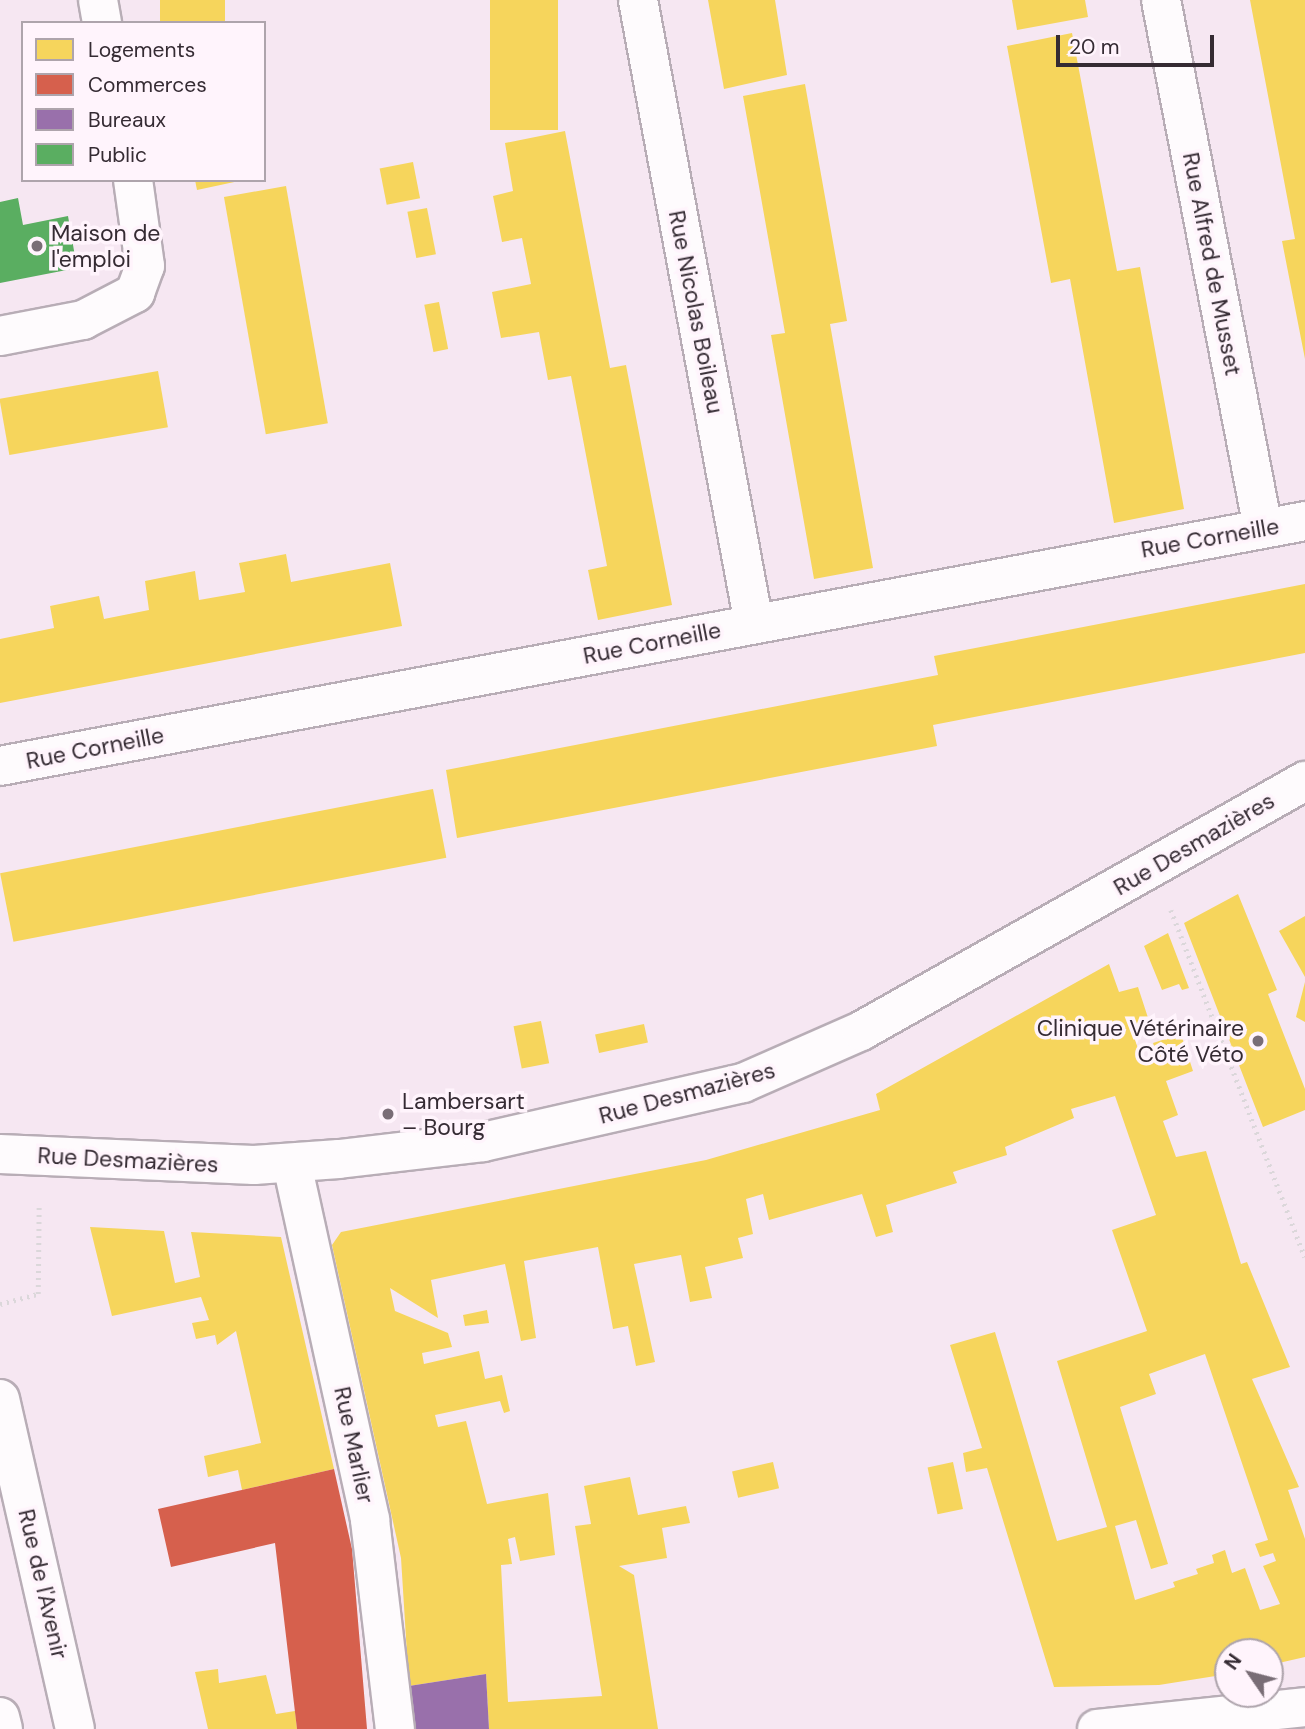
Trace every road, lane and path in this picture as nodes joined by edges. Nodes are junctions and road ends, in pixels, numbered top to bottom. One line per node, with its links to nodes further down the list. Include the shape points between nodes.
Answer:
1 (98, 0): 4 (street)
2 (638, 0): 9 (street, Rue Nicolas Boileau)
3 (1161, 0): 8 (street, Rue Alfred de Musset)
4 (102, 21)
5 (133, 182): 6 (street, via 145,266 135,293 83,320)
6 (0, 336)
7 (1305, 521): 8 (street, Rue Corneille)
8 (1263, 528): 9 (street, Rue Corneille)
9 (754, 624): 10 (street, Rue Corneille)
10 (0, 766)
11 (1305, 781): 12 (street, Rue Desmazières)
12 (1154, 866): 15 (street, Rue Desmazières, via 861,1031 772,1073 483,1142); 16 (path)
13 (0, 1154): 14 (street, Rue Desmazières)
14 (39, 1156): 15 (street, Rue Desmazières); 17 (path, via 38,1294)
15 (292, 1164): 23 (street, Rue Marlier, via 370,1520)
16 (1305, 1257)
17 (0, 1304)
18 (0, 1399): 22 (street, Rue de l'Avenir)
19 (1305, 1707): 24 (street)
20 (0, 1717): 21 (street)
21 (3, 1729)
22 (75, 1729)
23 (396, 1729)
24 (1097, 1729)

